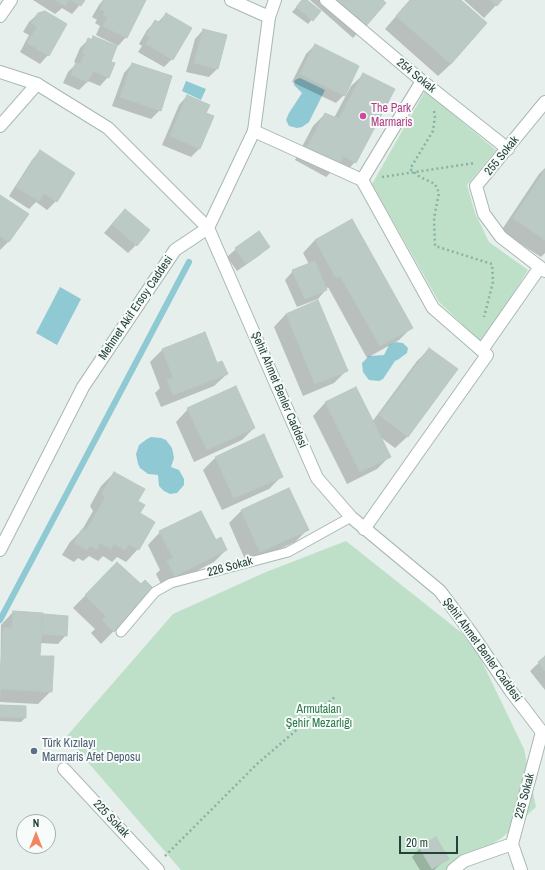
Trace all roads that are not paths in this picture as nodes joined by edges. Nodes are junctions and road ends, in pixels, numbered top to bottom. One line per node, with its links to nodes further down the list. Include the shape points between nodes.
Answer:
1 (11, 0): 5 (street)
2 (231, 0): 6 (street)
3 (275, 0): 6 (street)
4 (326, 0): 9 (street, 254 Sokak)
5 (0, 16)
6 (269, 18): 12 (street)
7 (0, 72): 8 (street, Şehit Ahmet Benler Caddesi)
8 (37, 84): 11 (street); 15 (street, Şehit Ahmet Benler Caddesi, via 108,128)
9 (419, 85): 13 (street, 254 Sokak); 14 (street)
10 (545, 102): 13 (street, 255 Sokak)
11 (0, 126)
12 (254, 131): 14 (street); 15 (street)
13 (508, 148): 16 (street, 255 Sokak, via 476,186 484,214 501,237)
14 (362, 180): 17 (street, via 433,308)
15 (208, 228): 18 (street, Şehit Ahmet Benler Caddesi, via 317,478); 20 (street, Mehmet Akif Ersoy Caddesi, via 175,250 83,387)
16 (542, 269): 17 (street)
17 (482, 350): 19 (street, via 487,355)
18 (351, 517): 19 (street, Şehit Ahmet Benler Caddesi); 21 (lane, 226 Sokak, via 288,552 171,583 155,592)
19 (364, 529): 22 (street, Şehit Ahmet Benler Caddesi, via 440,591 510,690)
20 (0, 550)
21 (121, 632)
22 (544, 732): 24 (street, 225 Sokak)
23 (64, 769): 25 (street, 225 Sokak)
24 (512, 844): 26 (street, via 464,861); 27 (street)
25 (156, 868)
26 (453, 870)
27 (521, 870)

